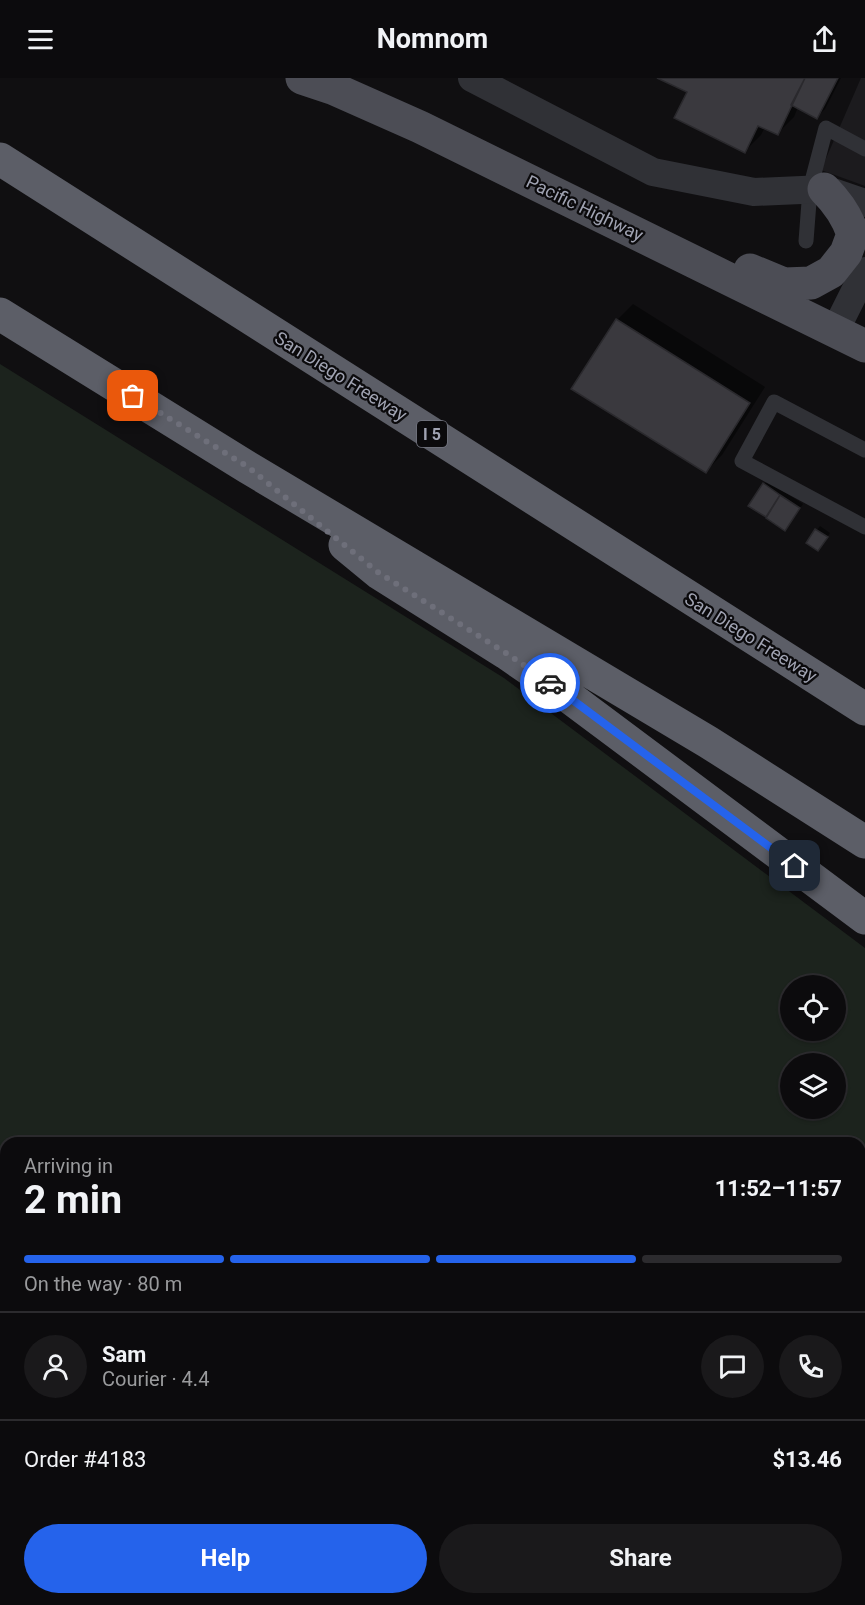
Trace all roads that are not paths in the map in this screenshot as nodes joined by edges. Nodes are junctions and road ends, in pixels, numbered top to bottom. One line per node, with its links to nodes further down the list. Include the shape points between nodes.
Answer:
1 (302, 78): 7 (main road, Pacific Highway, via 420,127)
2 (472, 78): 5 (street, via 653,172 754,192)
3 (865, 149): 5 (lane, via 826,128)
4 (0, 159): 16 (highway, San Diego Freeway / I 5)
5 (817, 189): 6 (street); 8 (lane); 9 (main road, via 835,200)
6 (865, 203)
7 (626, 228): 9 (main road, via 784,284 812,283); 11 (main road, Pacific Highway)
8 (806, 241)
9 (859, 251): 11 (street)
10 (0, 314): 14 (highway)
11 (835, 331): 12 (main road, Pacific Highway)
12 (865, 346)
13 (865, 450): 15 (lane, via 774,402 742,461)
14 (248, 467): 17 (highway, via 708,742); 18 (highway, via 379,573 557,688)
15 (865, 527)
16 (865, 709)
17 (865, 842)
18 (865, 918)

